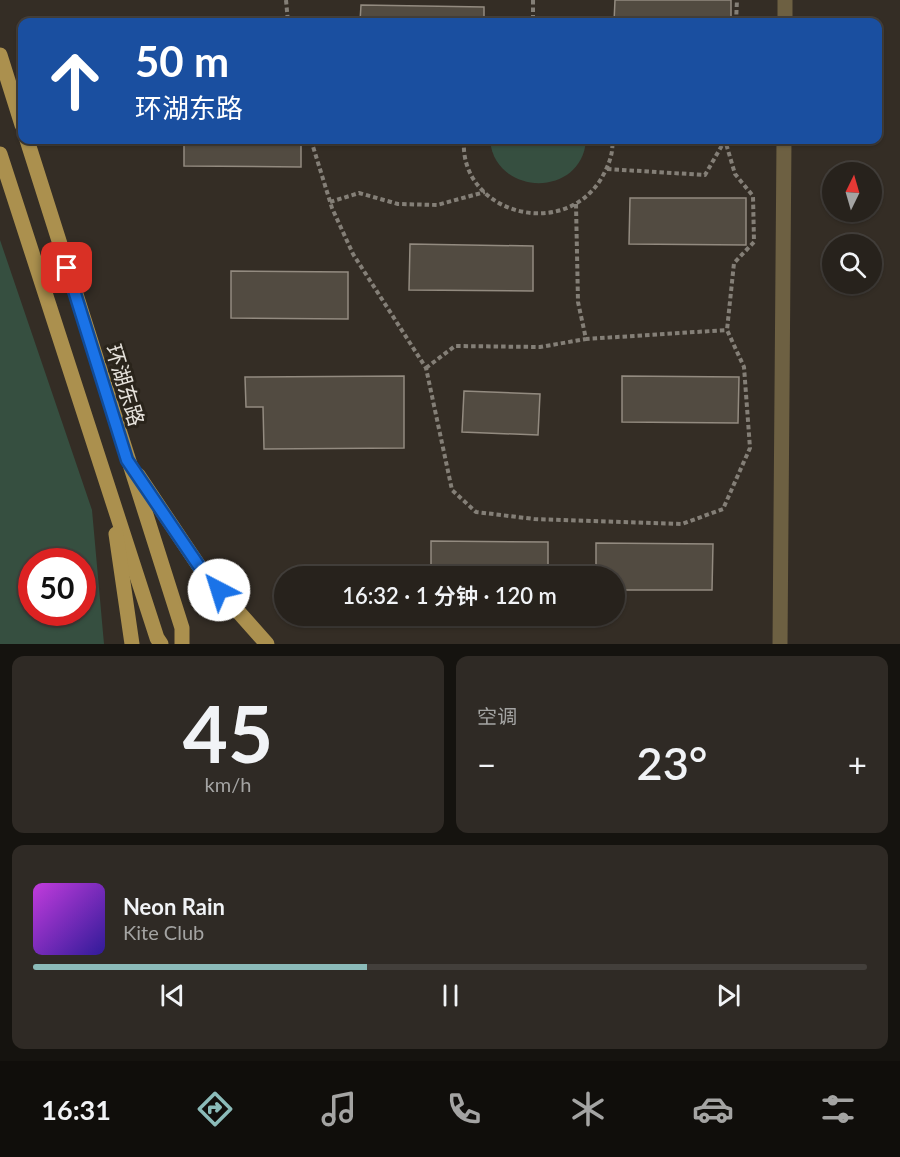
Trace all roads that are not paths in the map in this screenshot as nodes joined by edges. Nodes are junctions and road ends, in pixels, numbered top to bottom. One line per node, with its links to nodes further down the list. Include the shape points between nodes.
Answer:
1 (785, 0): 2 (street)
2 (784, 18)
3 (0, 54): 4 (main road)
4 (18, 112)
5 (28, 144): 8 (main road, 环湖东路)
6 (784, 144): 14 (street)
7 (0, 154): 9 (main road)
8 (127, 460): 12 (main road, 环湖东路, via 182,628); 13 (main road, via 203,572)
9 (108, 484): 10 (main road); 11 (main road)
10 (132, 644)
11 (161, 644)
12 (182, 644)
13 (267, 644)
14 (780, 644)

